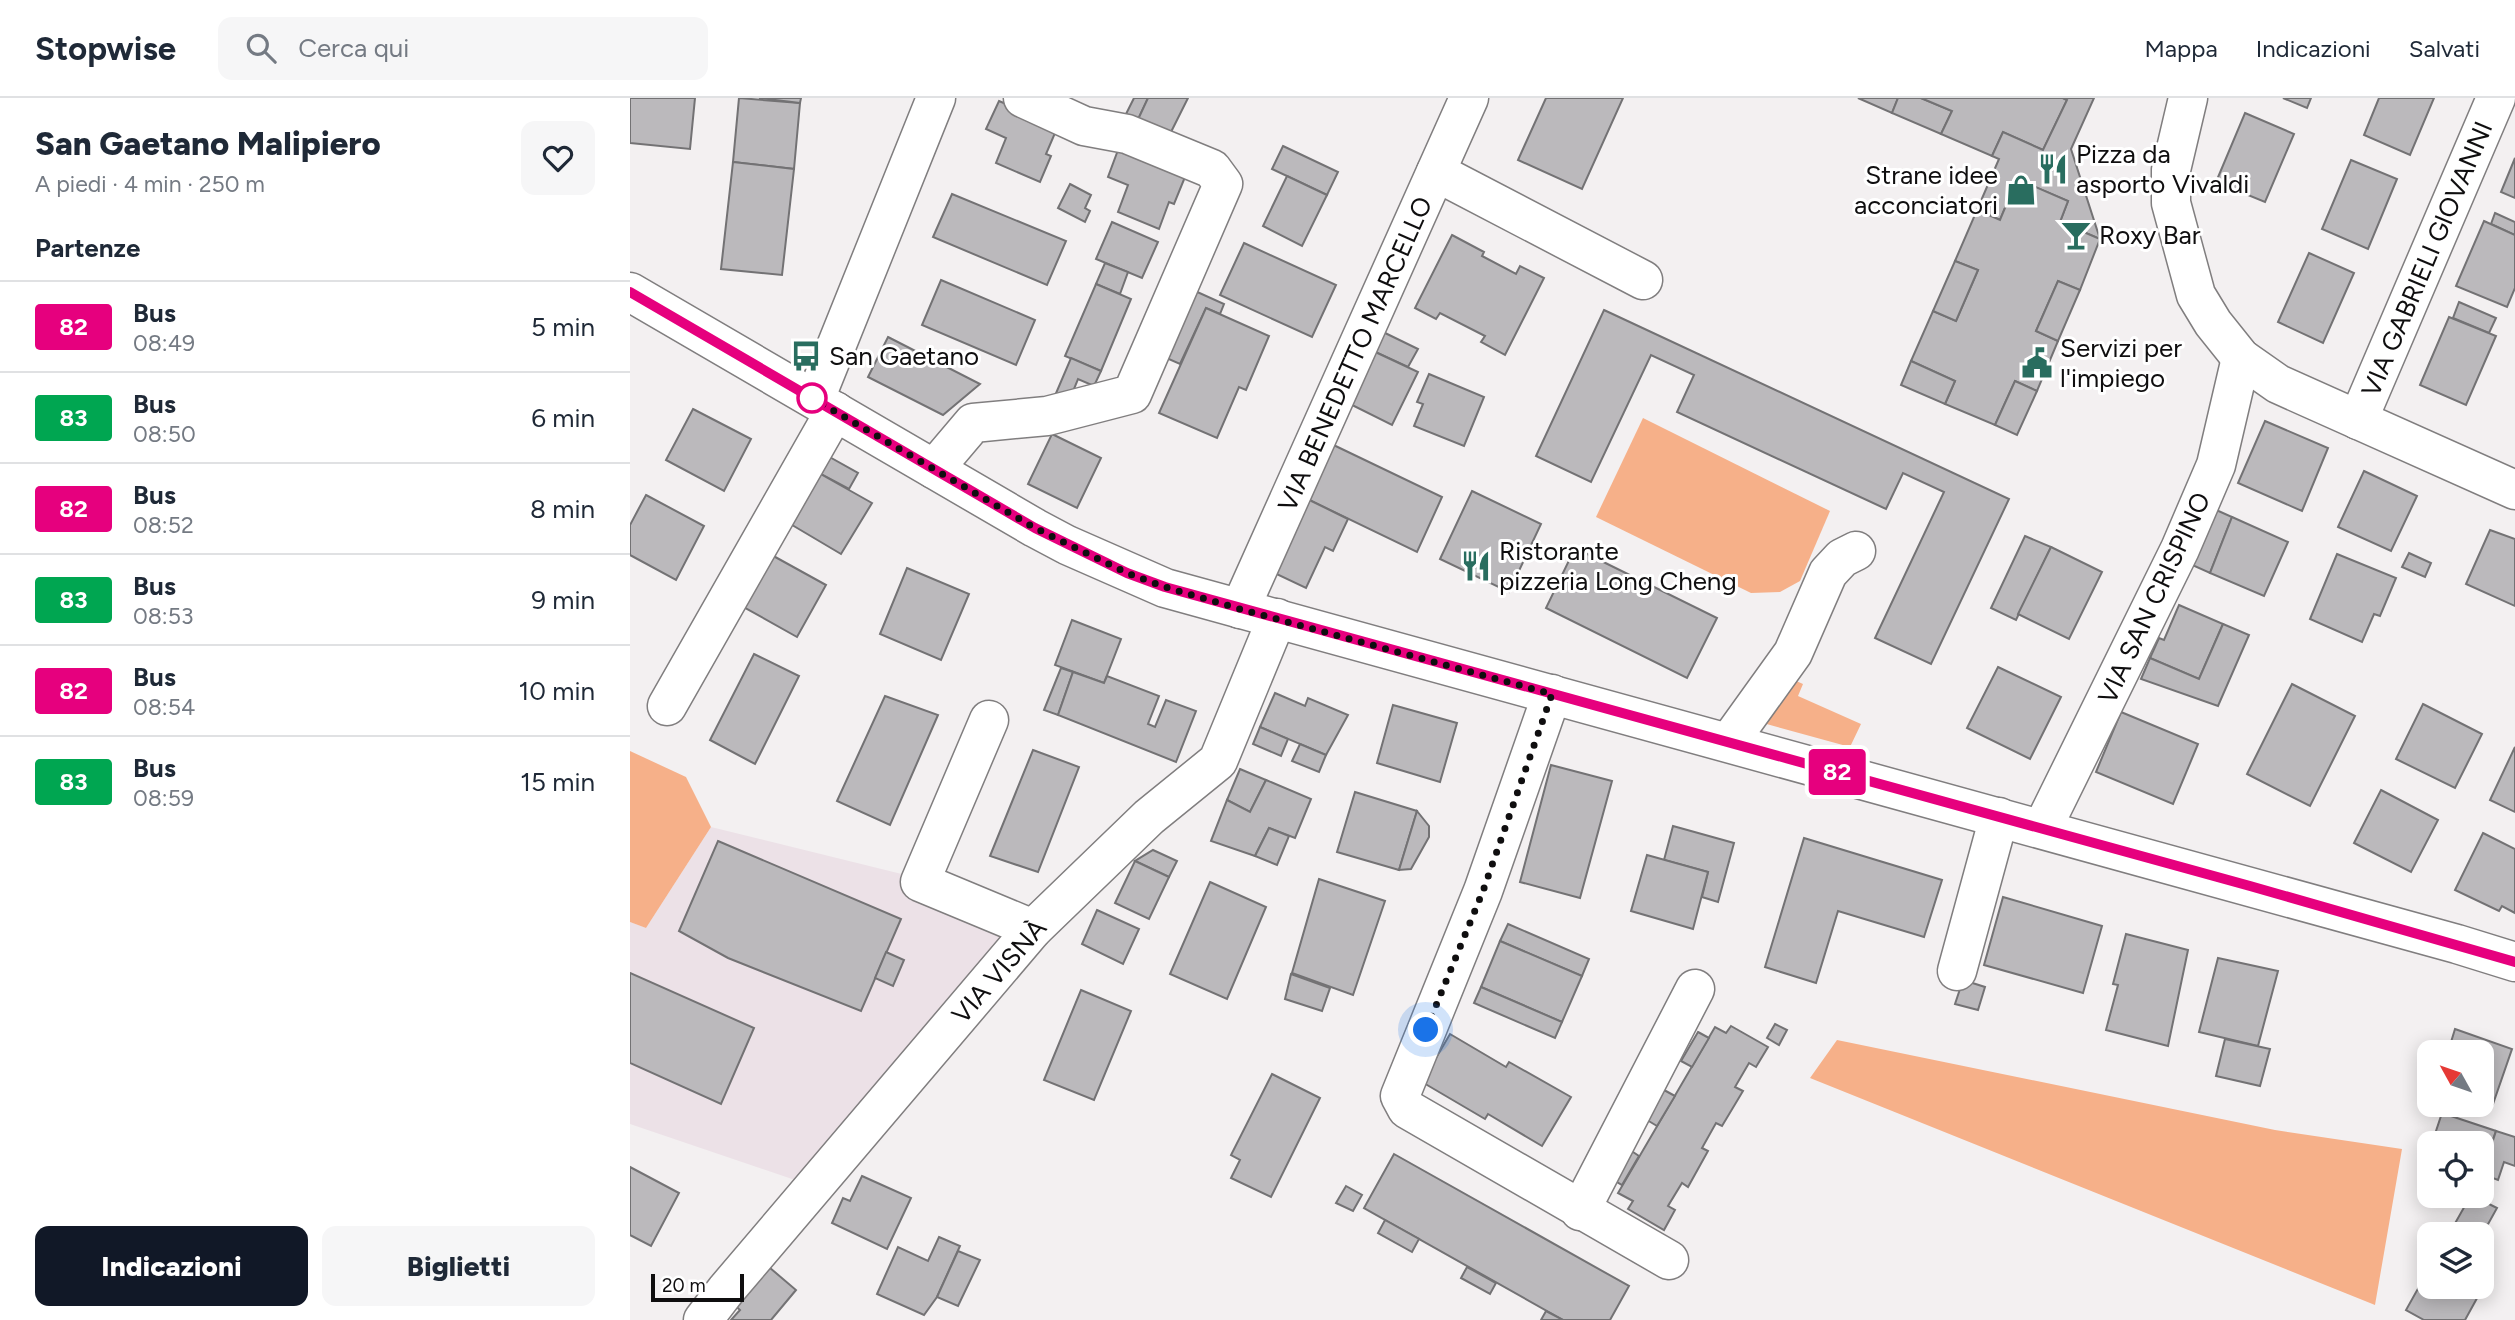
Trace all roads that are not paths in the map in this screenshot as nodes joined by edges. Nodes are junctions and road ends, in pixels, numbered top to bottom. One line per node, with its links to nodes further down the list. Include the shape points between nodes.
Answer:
1 (936, 98): 10 (street)
2 (1023, 98): 12 (street, via 1084,125 1127,134 1212,169 1223,184 1132,394 1047,416 973,423)
3 (1469, 98): 6 (street, VIA BENEDETTO MARCELLO)
4 (2188, 98): 9 (street, via 2171,170 2171,203 2196,295)
5 (2496, 98): 11 (street, VIA GABRIELI GIOVANNI)
6 (1436, 172): 7 (street); 15 (street, VIA BENEDETTO MARCELLO)
7 (1643, 280)
8 (630, 292): 10 (street)
9 (2241, 358): 11 (street, via 2278,384); 22 (street, VIA SAN CRISPINO, via 2216,465 2180,549)
10 (825, 405): 12 (street); 18 (street)
11 (2358, 421): 13 (street)
12 (934, 469): 15 (street, via 1079,551 1165,587)
13 (2515, 490)
14 (1856, 551): 20 (street, via 1828,573 1793,653)
15 (1240, 609): 16 (street)
16 (1277, 618): 17 (street); 23 (street, VIA VISNÀ, via 1218,761 1149,817)
17 (1552, 694): 20 (street); 27 (street, via 1483,891 1399,1096 1407,1109)
18 (667, 706)
19 (989, 720): 23 (street, via 920,882)
20 (1729, 742): 21 (street)
21 (1999, 817): 22 (street); 25 (street)
22 (2042, 829): 24 (street)
23 (1033, 929): 29 (street, VIA VISNÀ)
24 (2515, 962)
25 (1957, 971)
26 (1695, 989): 27 (street)
27 (1580, 1210): 28 (street)
28 (1669, 1260)
29 (703, 1320)

